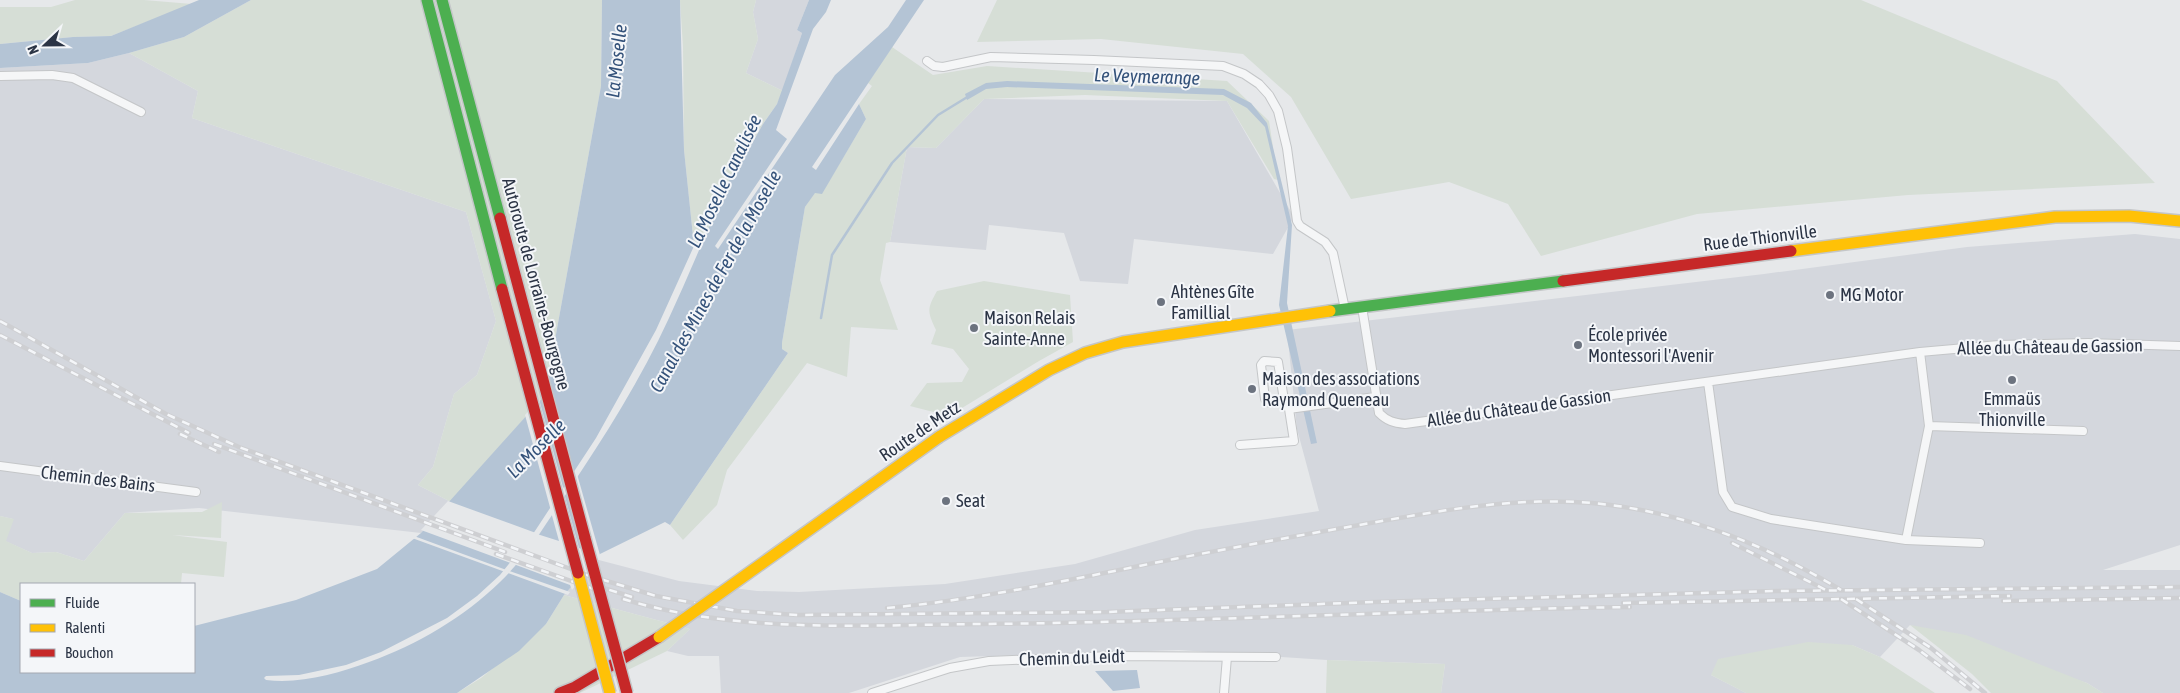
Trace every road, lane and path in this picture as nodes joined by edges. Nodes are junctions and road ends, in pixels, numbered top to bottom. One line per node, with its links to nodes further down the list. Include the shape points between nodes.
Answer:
1 (442, 0): 26 (main road, Autoroute de Lorraine-Bourgogne, bridge)
2 (427, 3): 25 (main road, Autoroute de Lorraine-Bourgogne, bridge)
3 (927, 61): 8 (street, via 944,67 991,57 1103,60 1223,66 1244,74 1269,95 1278,111 1287,148 1297,221 1334,253)
4 (0, 76): 5 (street, via 73,78)
5 (141, 112)
6 (2180, 221): 7 (main road, Rue de Thionville, via 2129,216 2055,217)
7 (1362, 307): 8 (main road, Rue de Thionville); 12 (street, Allée du Château de Gassion)
8 (1345, 309): 24 (main road, Route de Metz, bridge, via 1123,342 1085,353 1030,380 939,437 640,650)
9 (2180, 346): 10 (street, Allée du Château de Gassion, via 2059,343)
10 (1920, 352): 11 (street, Allée du Château de Gassion); 15 (street)
11 (1708, 382): 12 (street, Allée du Château de Gassion, via 1405,424 1385,419 1379,413); 20 (street, via 1723,492 1732,507 1771,519)
12 (1375, 397): 14 (street)
13 (1284, 400): 13 (street, via 1278,362 1264,362 1261,365 1265,399 1270,403); 14 (street)
14 (1289, 409): 17 (street, via 1294,441)
15 (1929, 426): 16 (street); 20 (street)
16 (2083, 431)
17 (1240, 446)
18 (0, 466): 19 (street, Chemin des Bains)
19 (196, 492)
20 (1906, 540): 21 (street)
21 (1980, 542)
22 (1227, 657): 23 (street, Chemin du Leidt); 27 (street, Chemin du Leidt, via 1111,656 989,661 950,668); 28 (street)
23 (1276, 657)
24 (560, 693)
25 (610, 693)
26 (627, 693)
27 (872, 693)
28 (1224, 693)

